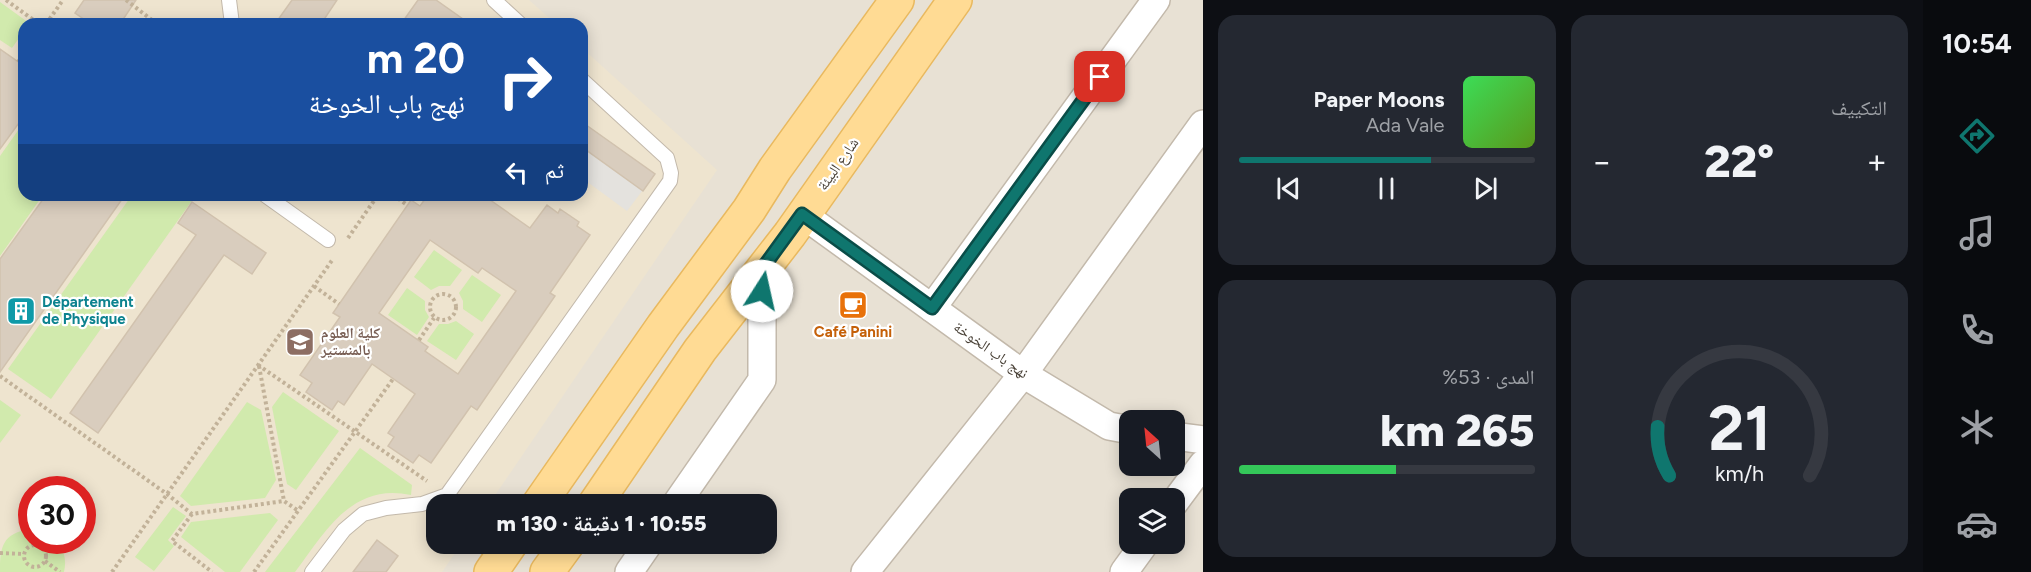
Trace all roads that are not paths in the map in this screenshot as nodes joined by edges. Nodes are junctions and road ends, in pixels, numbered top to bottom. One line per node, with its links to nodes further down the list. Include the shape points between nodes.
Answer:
1 (229, 0): 6 (lane)
2 (494, 0): 7 (lane)
3 (897, 0): 10 (main road)
4 (955, 0): 13 (main road, شارع البيئة)
5 (1156, 0): 16 (street)
6 (231, 18)
7 (514, 18)
8 (588, 86): 30 (lane, via 667,158 670,181 447,495 422,504 363,514 344,530)
9 (1203, 124): 17 (street)
10 (775, 169): 12 (main road); 13 (main road)
11 (273, 201): 14 (lane)
12 (748, 210): 13 (main road); 23 (main road)
13 (802, 215): 15 (main road, شارع البيئة); 16 (street, نهج باب الخوخة)
14 (328, 240)
15 (762, 269): 24 (main road, شارع البيئة, via 699,350); 25 (street, via 762,380)
16 (932, 308): 17 (street, نهج باب الخوخة)
17 (1023, 374): 18 (street, نهج باب الخوخة, via 1109,426); 34 (street)
18 (1119, 428)
19 (1185, 438): 20 (street)
20 (1203, 440)
21 (1203, 464): 22 (street)
22 (1185, 488)
23 (546, 494)
24 (602, 494)
25 (683, 494)
26 (503, 554): 31 (main road)
27 (560, 554): 32 (main road)
28 (641, 554): 33 (street)
29 (1137, 554): 35 (street)
30 (312, 572)
31 (490, 572)
32 (547, 572)
33 (628, 572)
34 (865, 572)
35 (1124, 572)

